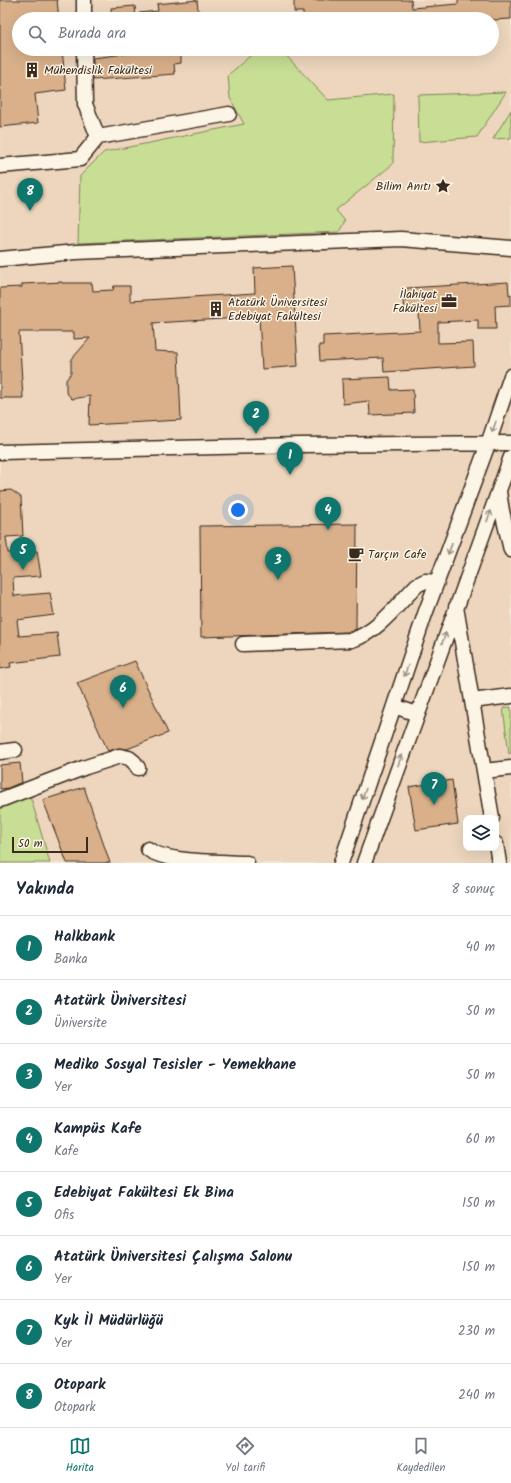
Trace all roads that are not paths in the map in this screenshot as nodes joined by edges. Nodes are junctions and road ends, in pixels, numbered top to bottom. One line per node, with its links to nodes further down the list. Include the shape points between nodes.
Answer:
1 (84, 0): 2 (street)
2 (84, 12)
3 (84, 56): 5 (street, via 85,104)
4 (229, 114): 5 (street)
5 (98, 137): 6 (street, via 80,159)
6 (0, 166)
7 (511, 248): 8 (street, via 402,239 76,252)
8 (0, 259)
9 (511, 376): 11 (street, one-way to 11)
10 (511, 443): 11 (street)
11 (488, 444): 12 (street, via 299,445); 16 (street, one-way to 16)
12 (0, 452)
13 (511, 457): 14 (street)
14 (499, 489): 15 (street); 17 (street, one-way to 14)
15 (511, 550)
16 (437, 582): 18 (street, via 425,581 417,585 373,630 352,640); 21 (street, one-way to 21)
17 (456, 607): 20 (street); 22 (street, one-way to 17)
18 (243, 644)
19 (511, 696): 20 (street)
20 (472, 701): 27 (street)
21 (394, 706): 22 (street); 33 (street, one-way to 33)
22 (417, 714): 34 (street, one-way to 22)
23 (15, 750): 24 (street)
24 (0, 752)
25 (138, 768): 28 (street, via 129,758 120,756)
26 (511, 768): 27 (street)
27 (484, 771): 29 (street)
28 (0, 800)
29 (491, 815)
30 (148, 849): 32 (street, via 154,854 173,859)
31 (497, 851): 35 (street)
32 (246, 863)
33 (341, 863)
34 (364, 863)
35 (499, 863)

